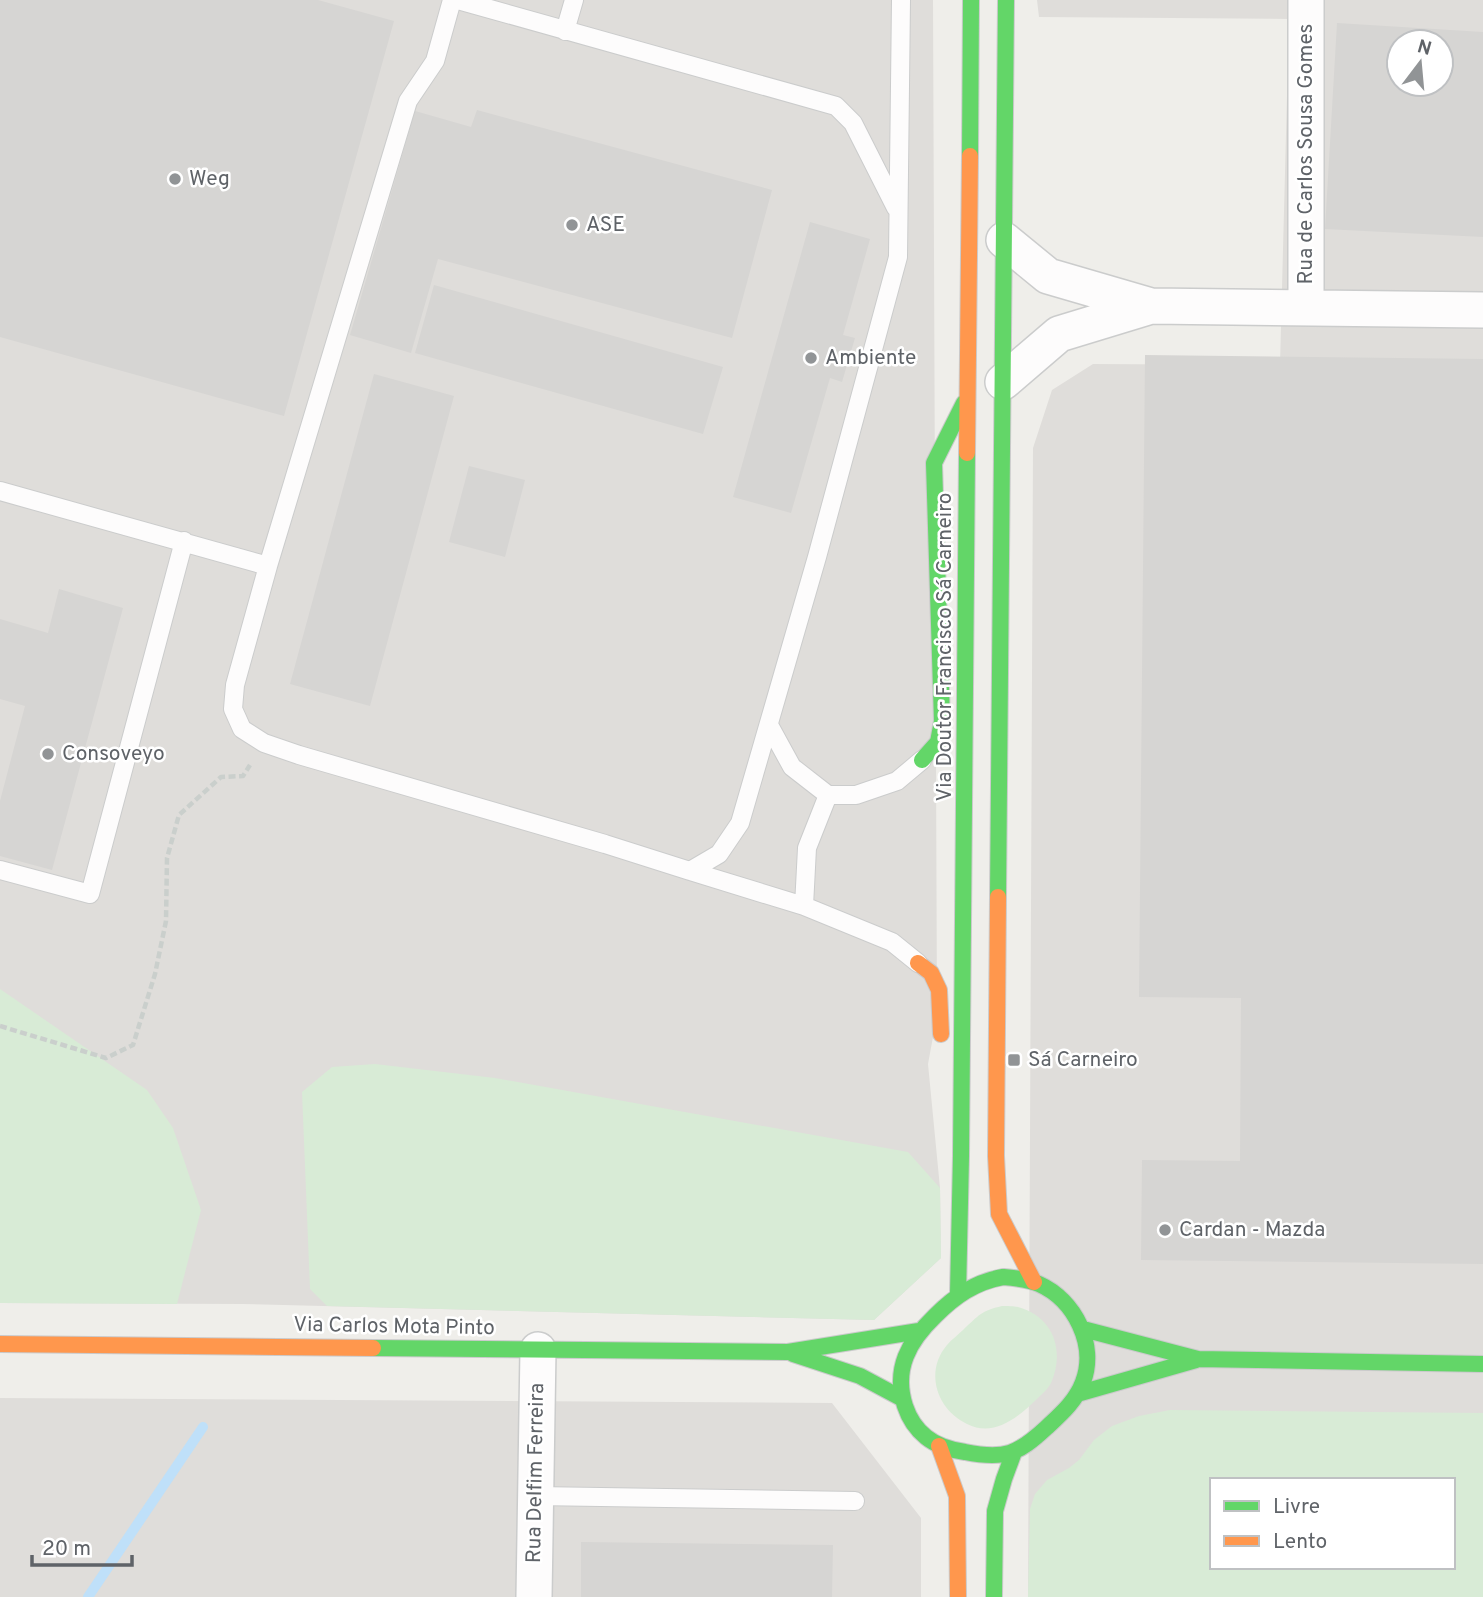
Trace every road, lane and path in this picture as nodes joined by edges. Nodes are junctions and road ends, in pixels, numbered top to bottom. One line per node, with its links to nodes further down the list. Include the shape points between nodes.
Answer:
1 (452, 0): 18 (lane, via 435,61 408,101)
2 (458, 0): 8 (lane)
3 (573, 0): 8 (lane)
4 (901, 0): 9 (lane)
5 (971, 0): 15 (main road, Via Doutor Francisco Sá Carneiro)
6 (1006, 0): 10 (main road)
7 (1306, 0): 12 (street, Rua de Carlos Sousa Gomes)
8 (565, 31): 9 (lane, via 836,106 853,123)
9 (898, 211): 19 (lane, via 898,257)
10 (1004, 240): 11 (street, via 1048,276); 14 (main road)
11 (1151, 306): 12 (street); 14 (street, via 1059,334)
12 (1306, 307): 13 (street)
13 (1483, 310)
14 (1003, 382): 31 (main road, via 996,1156 999,1214)
15 (968, 394): 21 (main road, via 934,463 943,721 938,742); 30 (main road, Via Doutor Francisco Sá Carneiro)
16 (0, 491): 17 (lane)
17 (184, 541): 18 (lane); 23 (lane, via 90,894)
18 (268, 566): 20 (lane, via 235,685 233,709 242,729)
19 (769, 725): 22 (lane, via 792,767); 24 (lane, via 740,823 719,854)
20 (264, 743): 24 (lane); 27 (path, via 243,775 221,777 179,815 167,858 166,921 133,1045 106,1058)
21 (922, 760): 22 (lane, via 897,781 856,795)
22 (828, 795): 25 (lane, via 807,848)
23 (0, 870)
24 (690, 871): 25 (lane)
25 (804, 906): 26 (lane, via 892,943)
26 (918, 963): 28 (main road, via 932,973 939,990)
27 (0, 1026)
28 (940, 1049)
29 (947, 1102): 30 (main road)
30 (961, 1156): 32 (main road, Via Doutor Francisco Sá Carneiro)
31 (1034, 1282): 32 (main road, via 990,1279); 33 (main road, via 1061,1299)
32 (958, 1294): 34 (main road)
33 (1083, 1329): 38 (main road); 40 (main road, via 1088,1357)
34 (919, 1331): 37 (main road, Via Carlos Mota Pinto); 41 (main road, via 902,1367)
35 (0, 1344): 36 (main road, Via Carlos Mota Pinto)
36 (538, 1350): 37 (main road, Via Carlos Mota Pinto); 44 (street, Rua Delfim Ferreira)
37 (788, 1352): 41 (main road, Via Carlos Mota Pinto, via 860,1376)
38 (1198, 1359): 39 (main road); 40 (main road)
39 (1483, 1364)
40 (1077, 1394): 43 (main road, via 1033,1441)
41 (903, 1399): 42 (main road, via 917,1428)
42 (939, 1446): 43 (main road, via 983,1456); 47 (main road, via 957,1496)
43 (1014, 1452): 48 (main road, via 995,1511)
44 (536, 1496): 45 (lane); 46 (street, Rua Delfim Ferreira)
45 (855, 1501)
46 (534, 1597)
47 (958, 1597)
48 (995, 1597)

